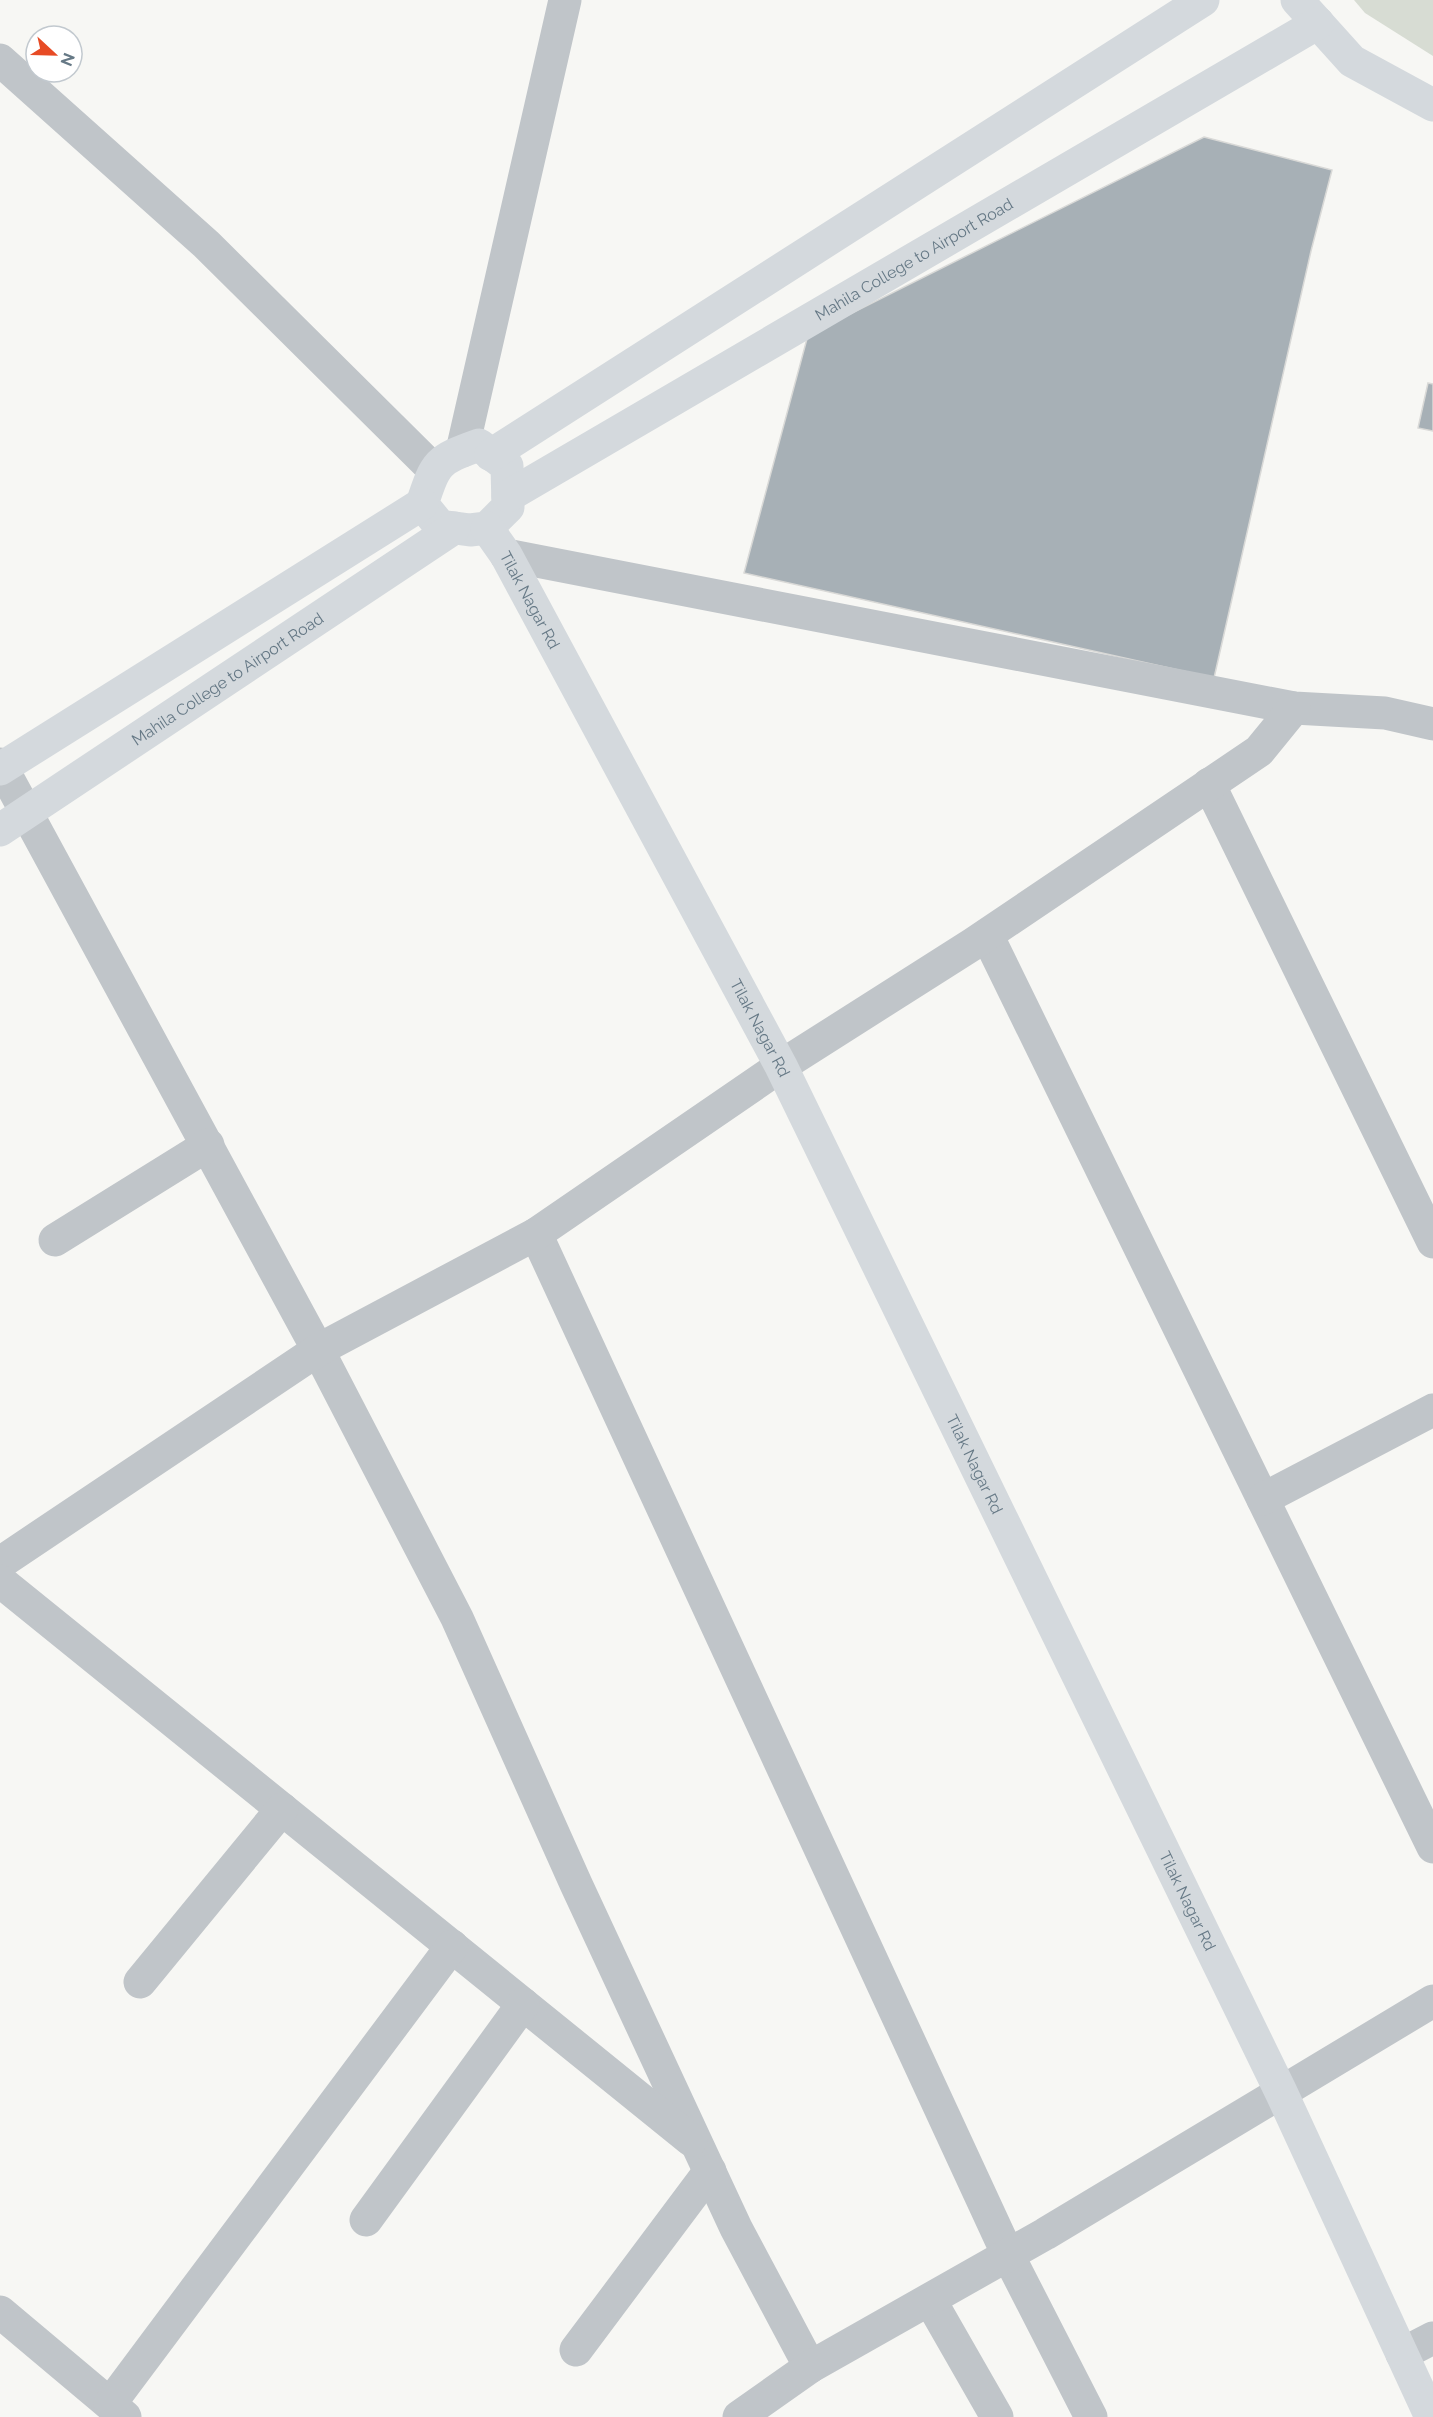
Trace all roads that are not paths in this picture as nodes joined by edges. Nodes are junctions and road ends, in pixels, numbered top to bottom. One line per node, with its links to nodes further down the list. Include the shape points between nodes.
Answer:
1 (565, 0): 6 (street)
2 (1203, 0): 6 (main road)
3 (1308, 11): 5 (main road, via 1352,61); 8 (main road, Mahila College to Airport Road)
4 (0, 60): 7 (street, via 206,244)
5 (1433, 105)
6 (476, 453): 7 (main road, via 451,455); 8 (main road, via 507,466)
7 (434, 470): 9 (main road)
8 (508, 496): 11 (main road, via 508,507)
9 (422, 504): 10 (main road, via 440,526); 15 (main road)
10 (454, 528): 11 (main road); 17 (main road, Mahila College to Airport Road)
11 (487, 528): 12 (main road, Tilak Nagar Rd)
12 (506, 555): 13 (street); 20 (main road, Tilak Nagar Rd)
13 (1294, 708): 14 (street, via 1386,713); 16 (street, via 1259,751)
14 (1433, 724)
15 (1, 766): 17 (street)
16 (1209, 784): 19 (street); 24 (street)
17 (28, 813): 18 (main road, Mahila College to Airport Road); 21 (street)
18 (0, 830)
19 (987, 935): 20 (street); 27 (street)
20 (780, 1066): 22 (street); 36 (main road, Tilak Nagar Rd)
21 (208, 1145): 23 (street); 25 (street)
22 (536, 1234): 25 (street); 39 (street)
23 (55, 1240)
24 (1433, 1242)
25 (318, 1350): 28 (street); 37 (street, via 457,1618)
26 (1433, 1410): 27 (street)
27 (1263, 1499): 31 (street)
28 (0, 1563)
29 (0, 1581): 30 (street)
30 (282, 1809): 32 (street); 33 (street)
31 (1433, 1847)
32 (452, 1946): 35 (street); 46 (street)
33 (140, 1982)
34 (1433, 2001): 36 (street)
35 (523, 2004): 37 (street); 38 (street)
36 (1281, 2092): 39 (street); 44 (main road, Tilak Nagar Rd)
37 (704, 2158): 43 (street); 45 (street, via 736,2228)
38 (366, 2220)
39 (1008, 2255): 40 (street); 49 (street)
40 (930, 2300): 45 (street); 48 (street)
41 (0, 2312): 46 (street)
42 (1433, 2338): 44 (street)
43 (576, 2350)
44 (1402, 2354): 50 (main road, Tilak Nagar Rd)
45 (810, 2367): 47 (street)
46 (117, 2410)
47 (739, 2417)
48 (997, 2417)
49 (1091, 2417)
50 (1431, 2417)

